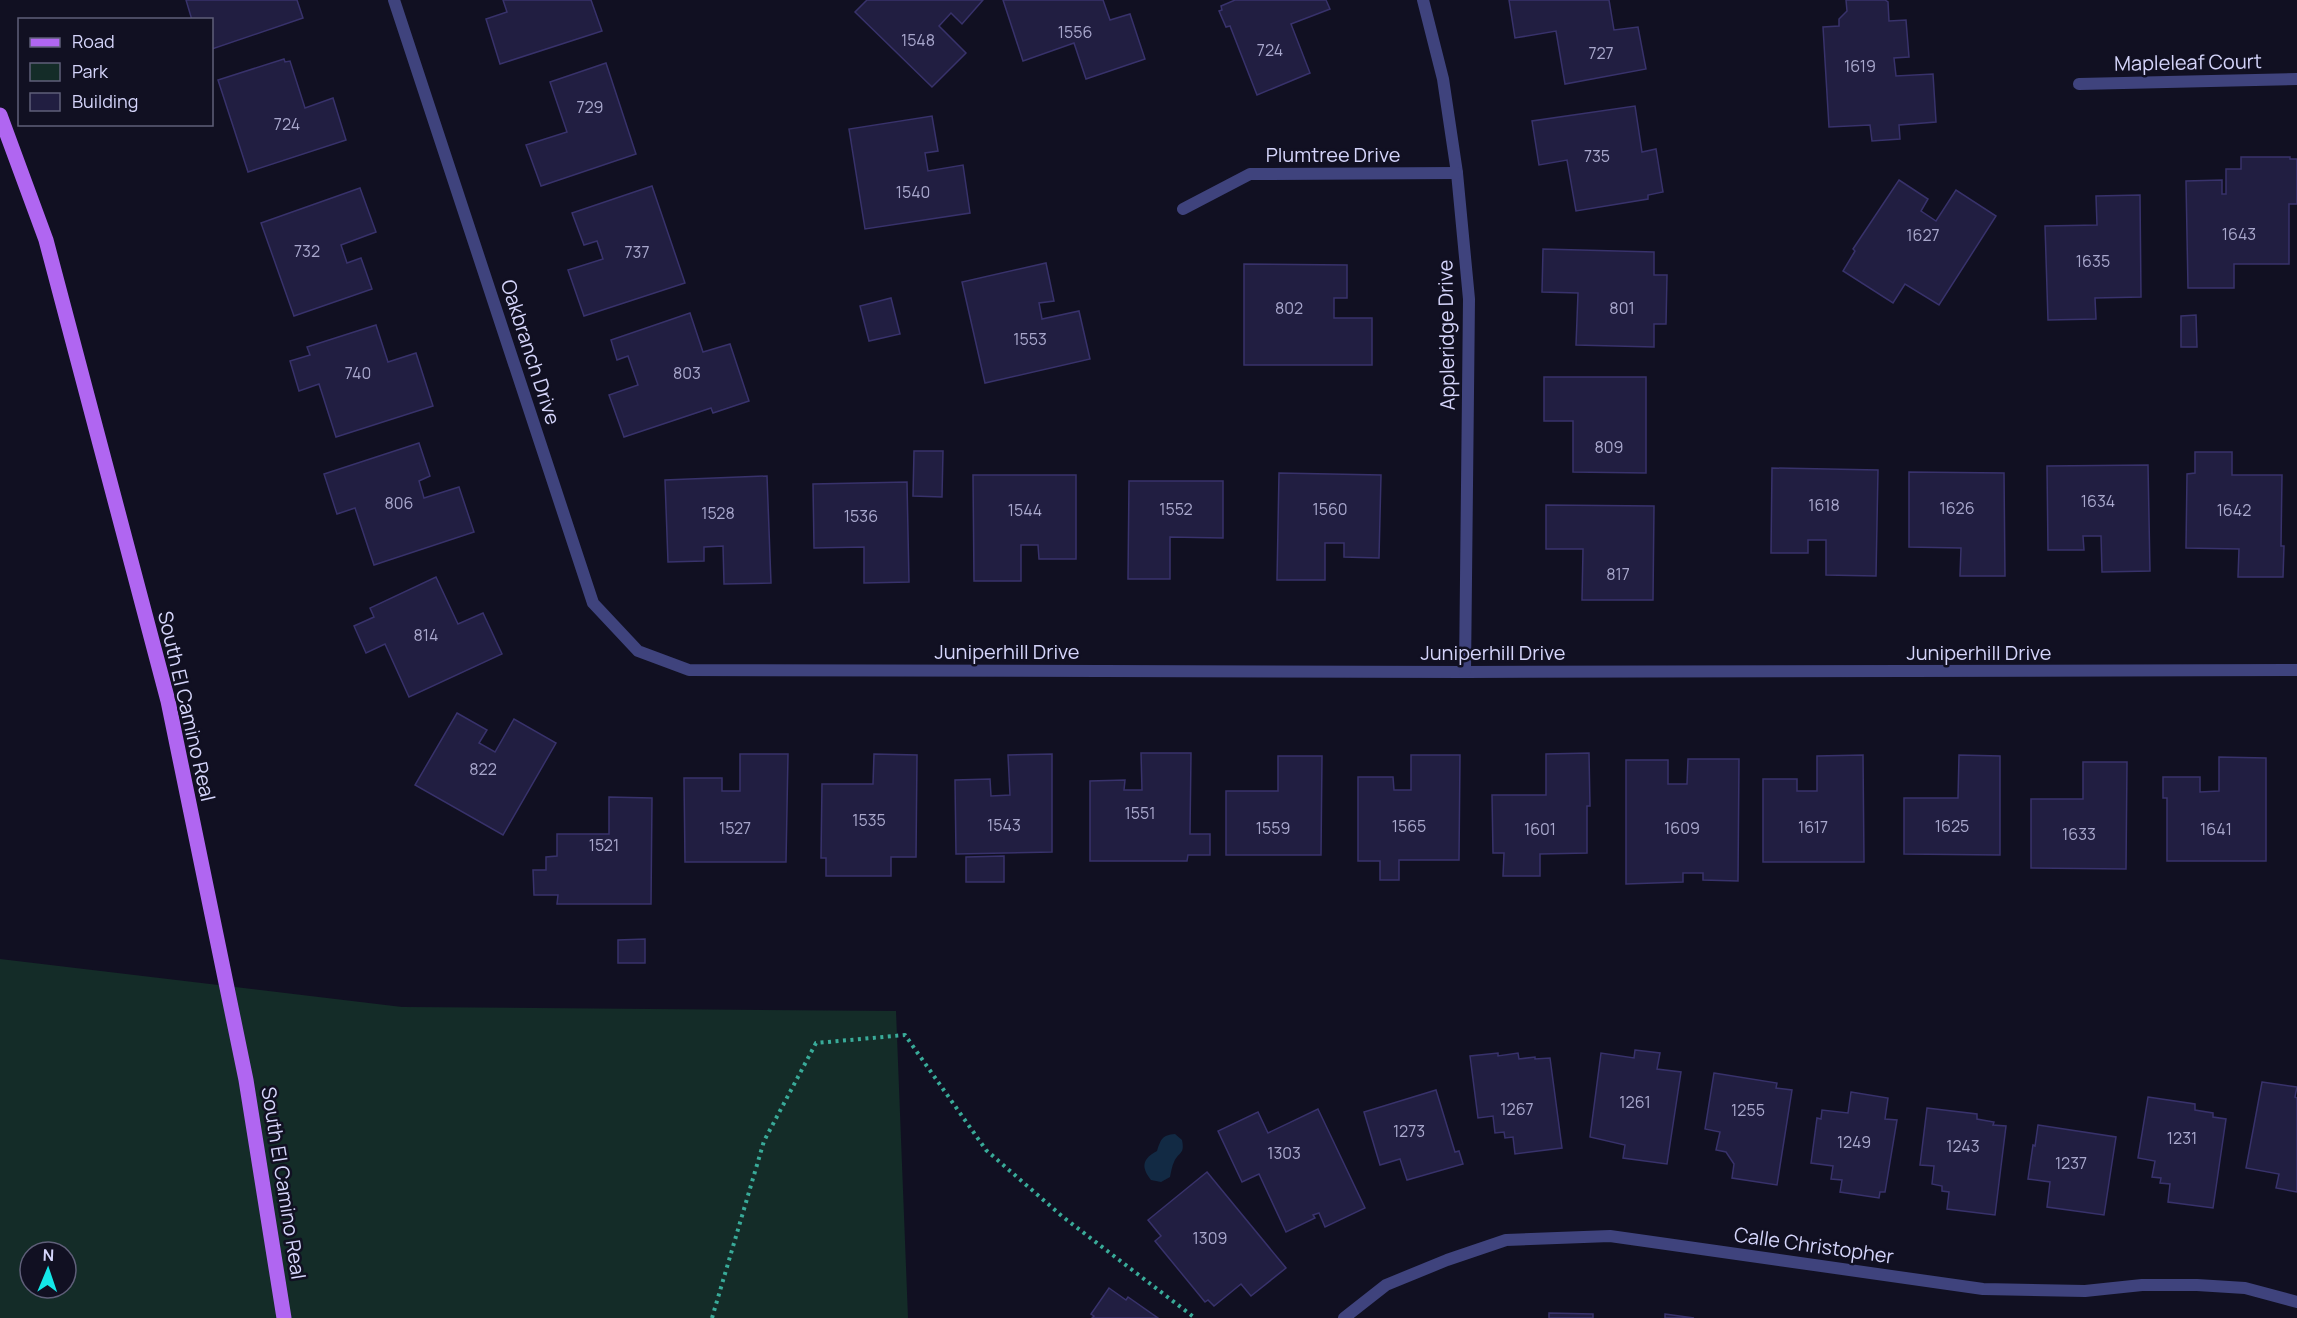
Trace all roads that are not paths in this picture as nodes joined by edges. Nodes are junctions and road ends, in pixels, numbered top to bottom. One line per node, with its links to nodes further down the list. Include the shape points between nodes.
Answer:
1 (394, 0): 8 (street, Oakbranch Drive, via 593,603 638,651)
2 (1423, 0): 6 (street, Appleridge Drive, via 1443,79)
3 (2297, 79): 4 (street, Mapleleaf Court)
4 (2079, 84)
5 (0, 115): 12 (main road, South El Camino Real, via 45,240 168,701 246,1080)
6 (1457, 173): 7 (street, Plumtree Drive, via 1250,174); 10 (street, Appleridge Drive, via 1469,299)
7 (1182, 209)
8 (689, 670): 10 (street, Juniperhill Drive)
9 (2297, 670): 10 (street, Juniperhill Drive)
10 (1465, 672)
11 (2297, 1302): 13 (street, Calle Christopher, via 2245,1288 2198,1285 2085,1291 1983,1289 1610,1236 1506,1240 1386,1285)
12 (284, 1318)
13 (1344, 1318)

